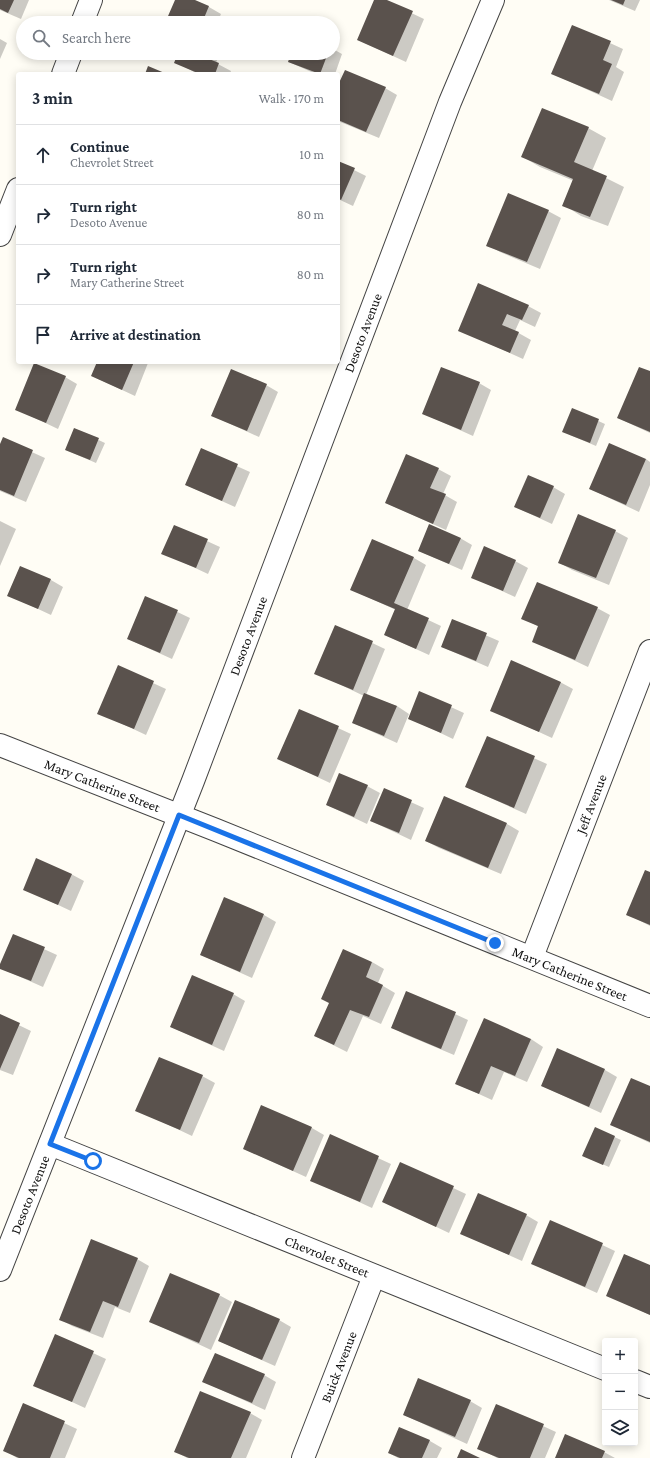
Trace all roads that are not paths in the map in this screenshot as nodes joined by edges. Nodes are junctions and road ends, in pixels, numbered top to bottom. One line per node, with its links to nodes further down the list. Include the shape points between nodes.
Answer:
1 (91, 0): 3 (street)
2 (493, 0): 10 (street, Desoto Avenue, via 447,110)
3 (85, 16)
4 (68, 60): 5 (street)
5 (64, 72)
6 (16, 194): 7 (street)
7 (0, 235)
8 (650, 651): 11 (street, Jeff Avenue)
9 (0, 745): 10 (street, Mary Catherine Street)
10 (179, 815): 11 (street, Mary Catherine Street); 13 (street, Desoto Avenue)
11 (532, 957): 12 (street, Mary Catherine Street)
12 (650, 1006)
13 (50, 1144): 14 (street, Desoto Avenue); 15 (street, Chevrolet Street)
14 (0, 1270)
15 (374, 1276): 16 (street, Chevrolet Street); 19 (street, Buick Avenue)
16 (602, 1368)
17 (638, 1382): 18 (street)
18 (650, 1387)
19 (303, 1458)

